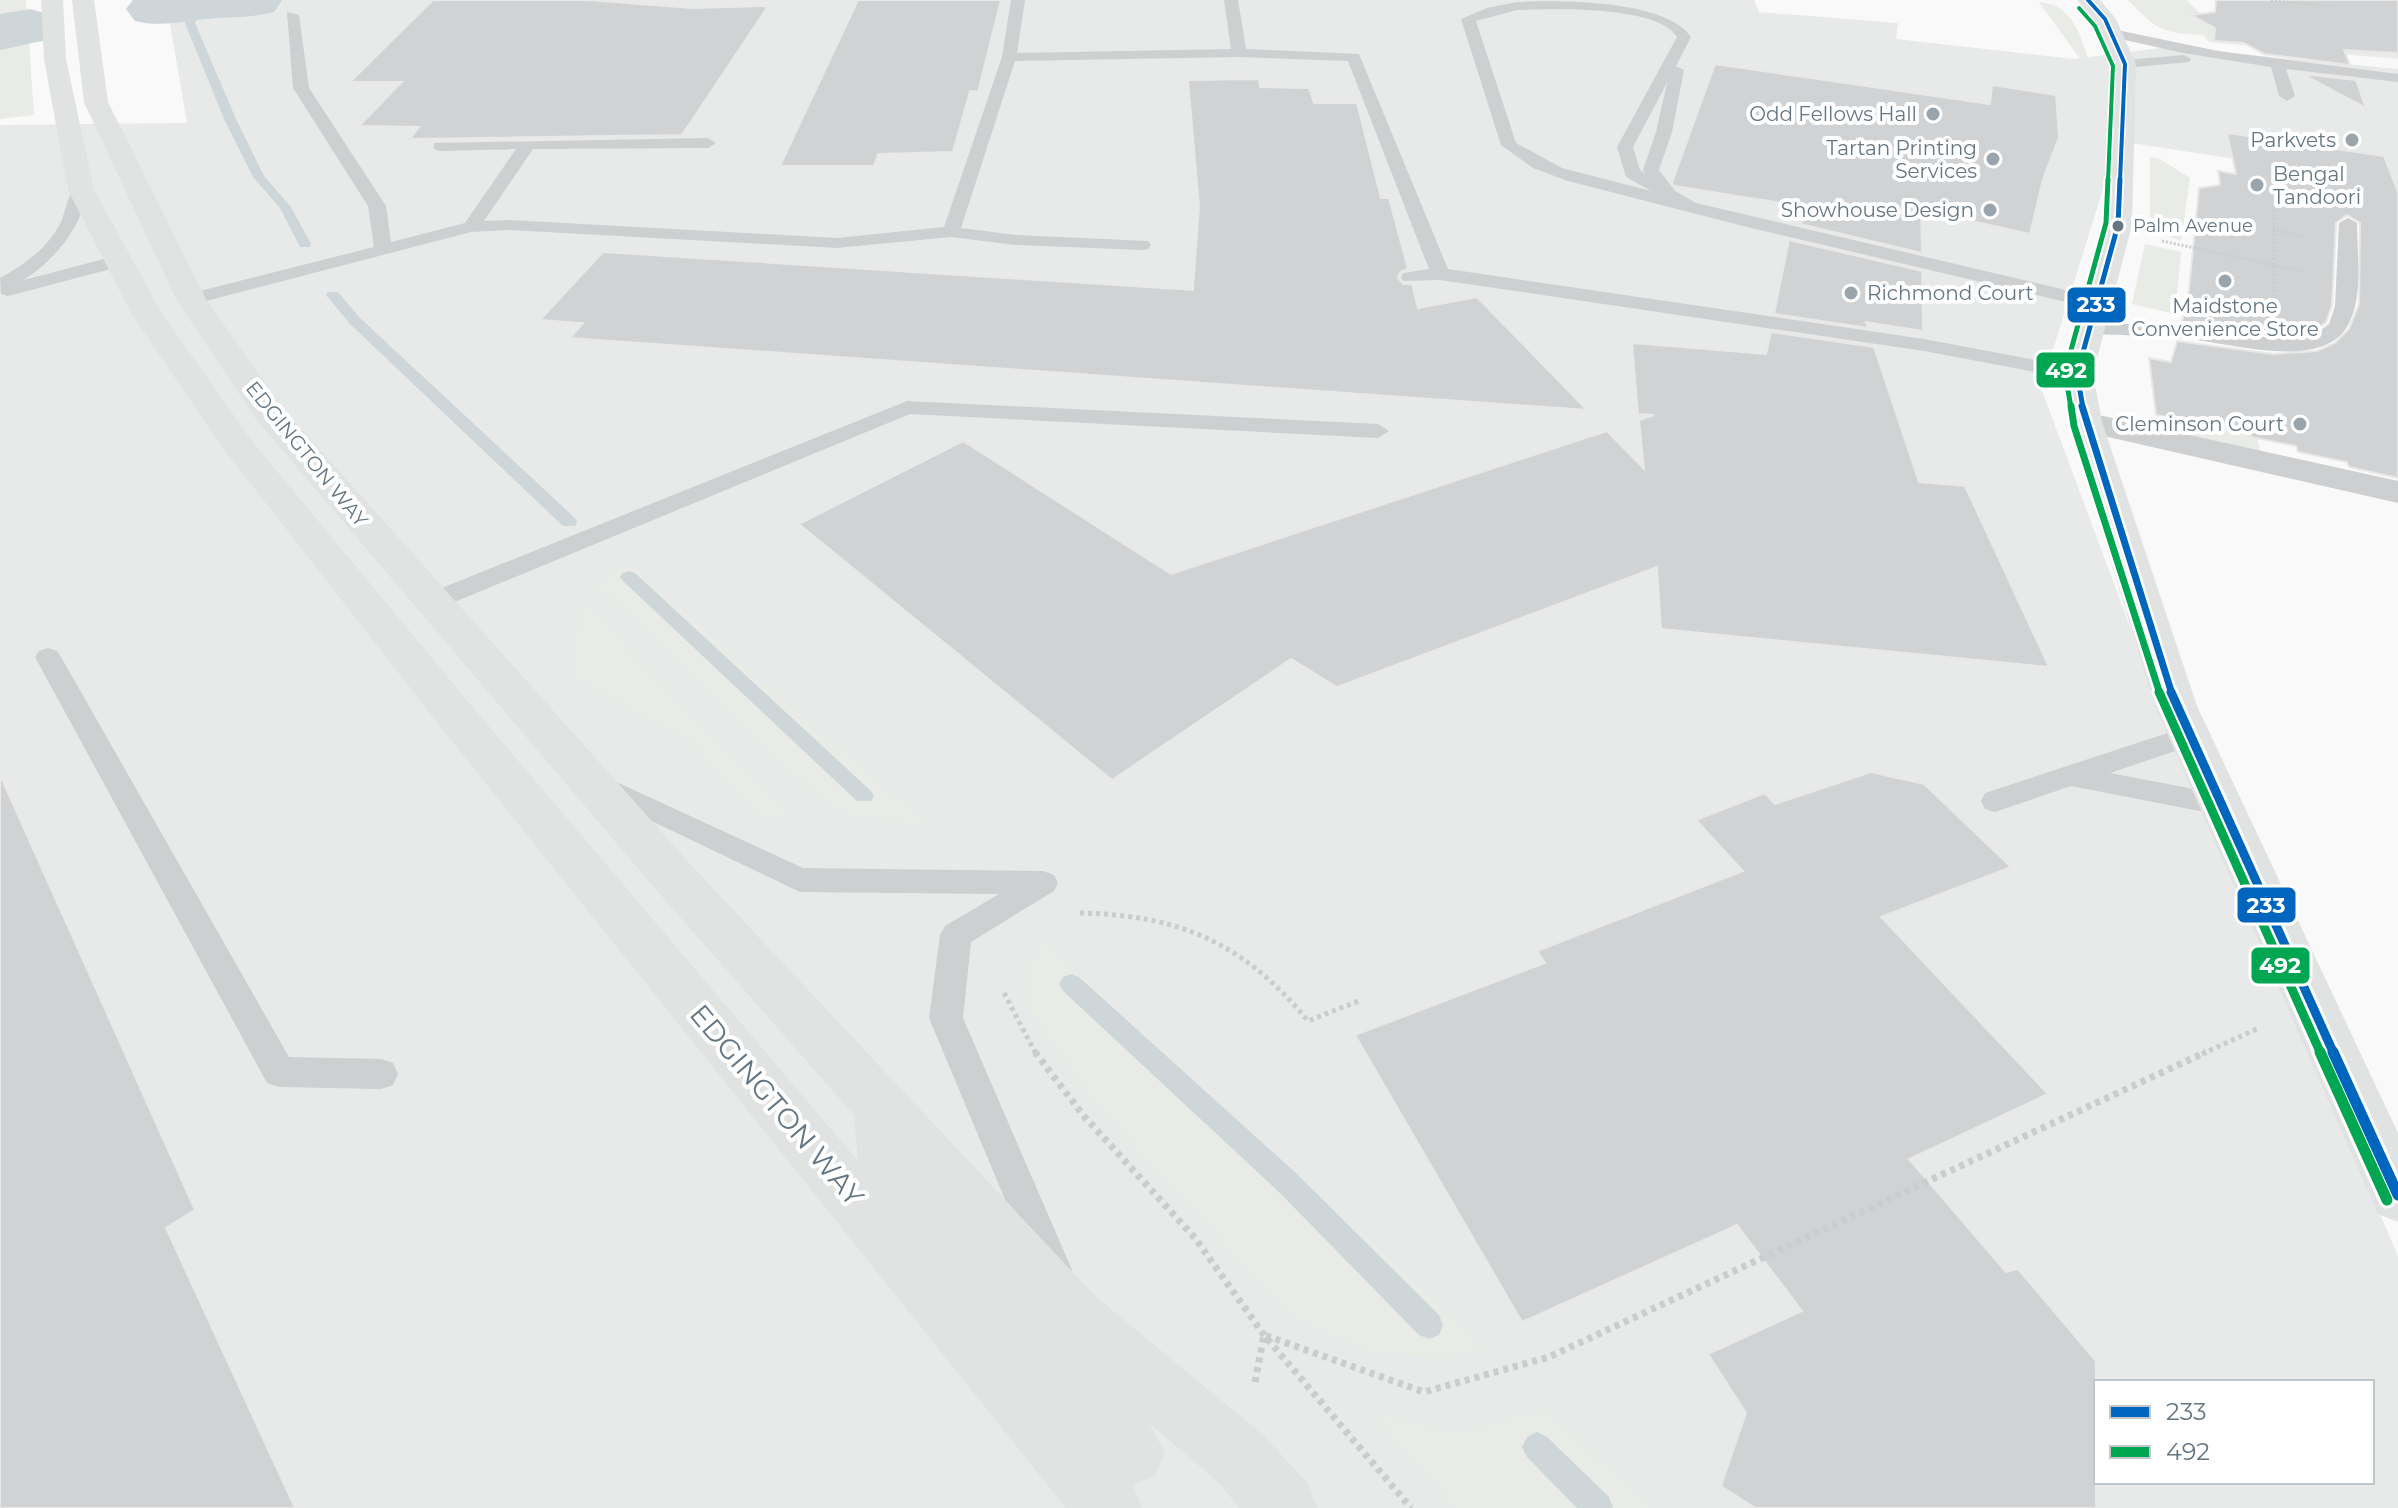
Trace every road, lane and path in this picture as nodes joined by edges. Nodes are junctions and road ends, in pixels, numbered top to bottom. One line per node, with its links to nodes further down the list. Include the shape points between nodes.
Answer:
1 (52, 0): 26 (main road, EDGINGTON WAY, via 55,59)
2 (83, 0): 22 (main road, EDGINGTON WAY)
3 (1018, 0): 17 (lane)
4 (1231, 0): 16 (lane)
5 (2088, 0): 15 (main road)
6 (2302, 0): 10 (path)
7 (2327, 0): 11 (path)
8 (2271, 1): 10 (path)
9 (1514, 3): 14 (lane, via 1630,11 1679,27); 29 (lane, via 1468,19 1509,145 1523,158 1578,177)
10 (2307, 5): 11 (path)
11 (2334, 6): 12 (path)
12 (2340, 7)
13 (292, 15): 35 (lane, via 301,88 377,206)
14 (1684, 37): 27 (lane, via 1651,170); 27 (lane, via 1625,147 1632,173)
15 (2118, 48): 18 (lane, via 2172,59); 18 (lane, via 2168,47); 32 (main road)
16 (1239, 53): 17 (lane); 38 (lane, via 1354,57)
17 (1009, 57): 33 (lane)
18 (2253, 61): 19 (lane)
19 (2277, 64): 20 (lane); 21 (lane)
20 (2398, 78)
21 (2287, 96)
22 (96, 102): 37 (main road, EDGINGTON WAY, via 85,107 134,254); 42 (main road, EDGINGTON WAY)
23 (708, 143): 24 (lane)
24 (528, 144): 25 (lane); 31 (lane)
25 (440, 146)
26 (81, 190): 37 (main road, EDGINGTON WAY); 41 (lane, via 70,225 45,258)
27 (1671, 197): 29 (lane)
28 (2274, 206): 36 (path)
29 (1690, 207): 43 (lane)
30 (2348, 223): 40 (lane)
31 (471, 227): 33 (lane, via 837,243); 35 (lane)
32 (2116, 231): 36 (path); 43 (main road)
33 (951, 232): 34 (lane)
34 (1142, 245)
35 (383, 249): 42 (lane)
36 (2274, 265): 40 (path); 44 (path)
37 (125, 272): 41 (lane); 42 (main road, EDGINGTON WAY)
38 (1440, 274): 39 (lane); 45 (lane, via 1924,345)
39 (1410, 277)
40 (2348, 281): 43 (lane, via 2338,327 2300,344 2262,344)
41 (0, 289)
42 (169, 306): 49 (main road, EDGINGTON WAY, via 268,412); 49 (main road, EDGINGTON WAY, via 183,366 239,447)
43 (2093, 315): 45 (main road)
44 (2274, 317)
45 (2077, 374): 46 (main road)
46 (2085, 422): 48 (street); 51 (main road)
47 (1378, 431): 49 (lane, via 907,407)
48 (2398, 492)
49 (407, 614): 53 (main road, EDGINGTON WAY); 67 (main road, EDGINGTON WAY, via 455,715)
50 (48, 657): 60 (lane, via 279,1072)
51 (2189, 736): 52 (lane); 55 (main road)
52 (2066, 775): 54 (lane); 55 (lane)
53 (584, 776): 61 (main road, EDGINGTON WAY); 63 (lane, via 800,880 1043,883 956,935 946,1018)
54 (1995, 801)
55 (2220, 804): 59 (main road)
56 (1067, 916): 58 (path, via 1112,913 1166,919 1202,934 1269,974 1308,1021)
57 (1004, 984): 64 (path, via 1004,998 1036,1055 1195,1238)
58 (1361, 1000)
59 (2311, 1004): 62 (main road); 64 (path, via 1549,1357 1424,1392)
60 (381, 1074)
61 (881, 1109): 63 (main road, EDGINGTON WAY); 67 (main road, EDGINGTON WAY, via 888,1175)
62 (2398, 1195)
63 (1073, 1318): 65 (main road, EDGINGTON WAY)
64 (1264, 1335): 66 (path); 69 (path)
65 (1170, 1401): 66 (main road, EDGINGTON WAY); 67 (main road)
66 (1240, 1458): 68 (main road, EDGINGTON WAY)
67 (1113, 1485)
68 (1284, 1508)
69 (1411, 1508)

